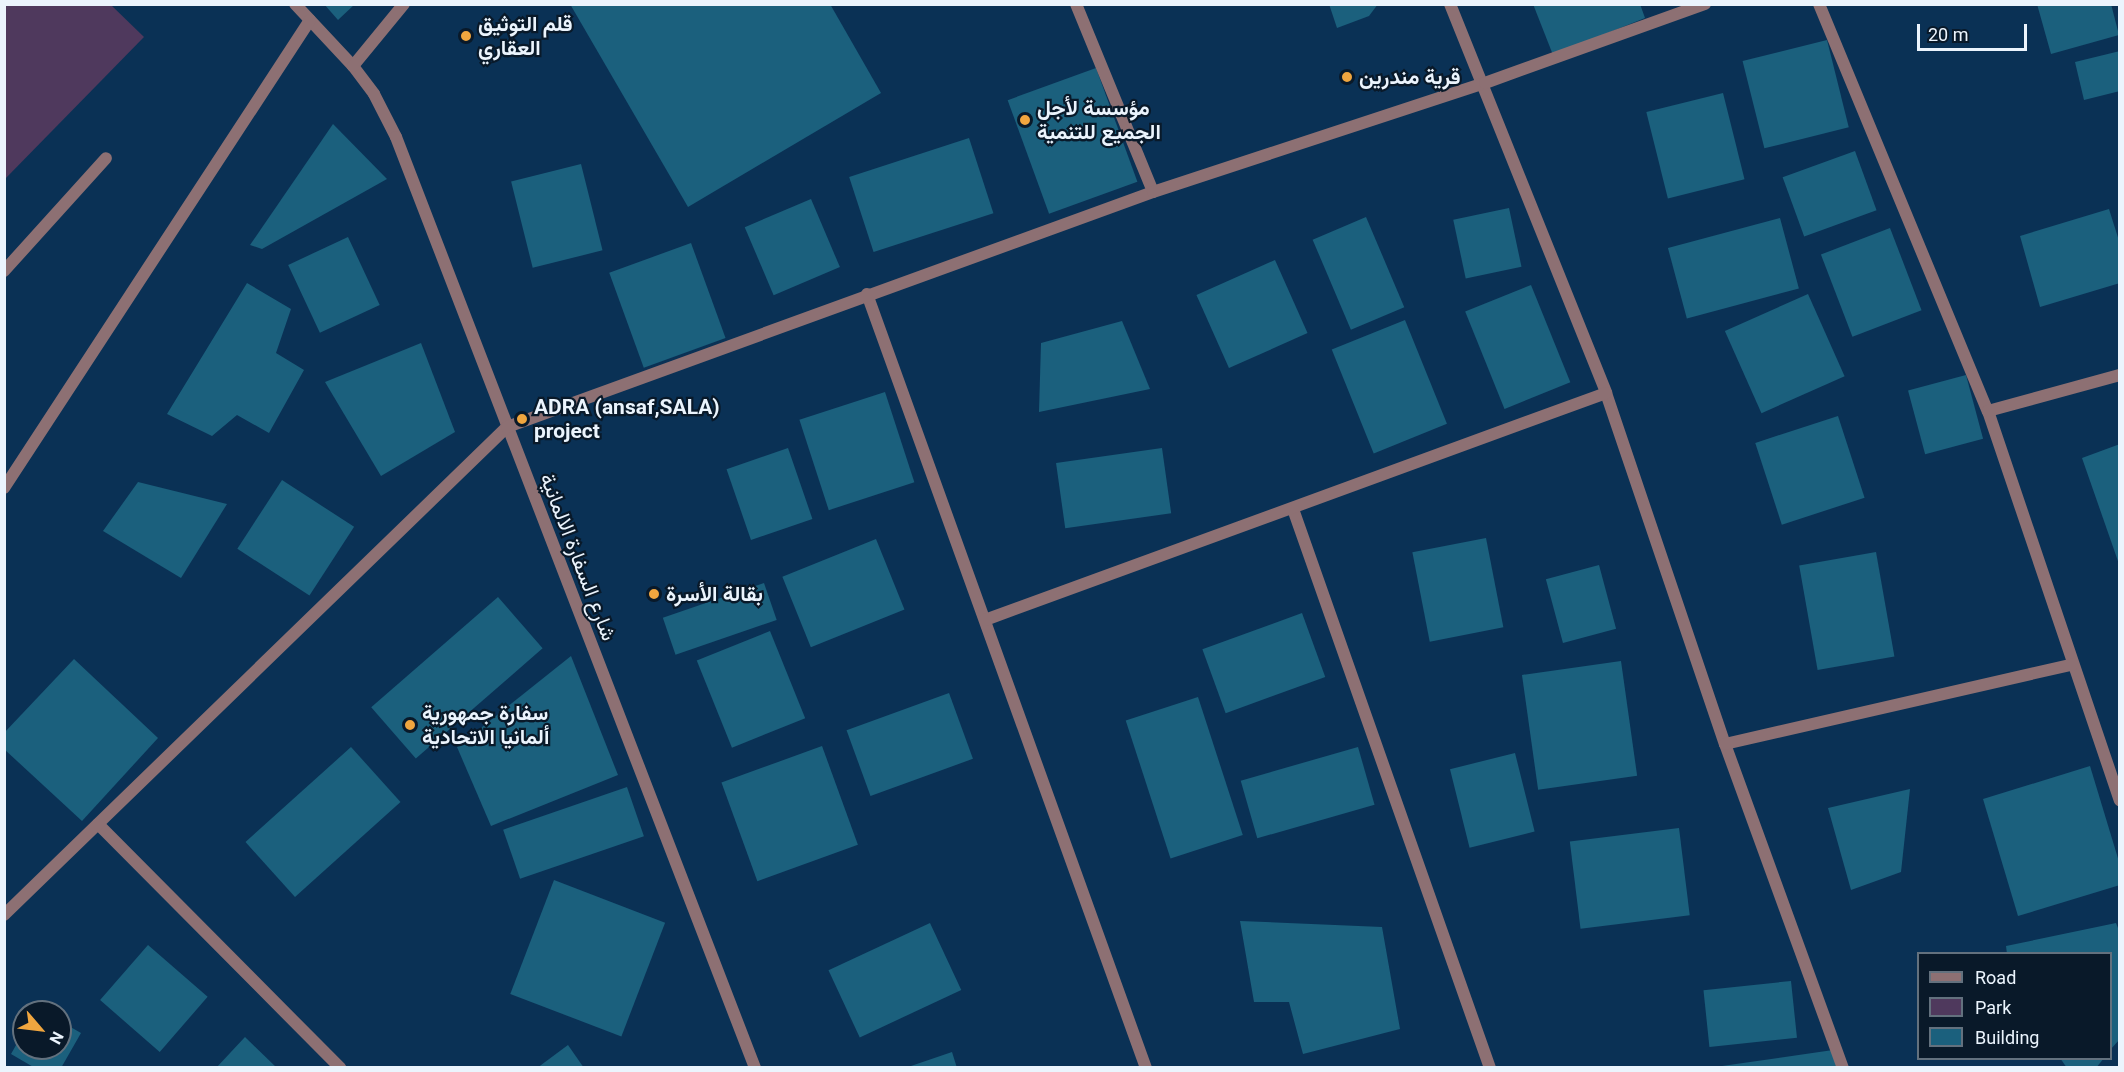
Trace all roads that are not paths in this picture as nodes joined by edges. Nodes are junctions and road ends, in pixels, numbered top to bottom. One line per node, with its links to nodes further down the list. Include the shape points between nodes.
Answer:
1 (295, 4): 7 (street, شارع السفارة الالمانية)
2 (404, 4): 8 (street)
3 (1076, 4): 11 (street)
4 (1450, 4): 9 (street)
5 (1705, 4): 9 (street)
6 (1819, 4): 16 (street)
7 (310, 20): 8 (street, شارع السفارة الالمانية); 18 (street)
8 (354, 66): 17 (street, شارع السفارة الالمانية, via 396,137)
9 (1485, 83): 11 (street); 15 (street)
10 (106, 158): 12 (street)
11 (1153, 192): 13 (street)
12 (4, 271)
13 (867, 294): 17 (street); 20 (street)
14 (2120, 375): 16 (street)
15 (1606, 393): 19 (street); 22 (street)
16 (1988, 411): 21 (street)
17 (507, 427): 25 (street); 28 (street, شارع السفارة الالمانية)
18 (4, 488)
19 (1293, 509): 20 (street); 30 (street)
20 (985, 620): 29 (street)
21 (2073, 664): 22 (street); 23 (street)
22 (1725, 744): 31 (street)
23 (2114, 764): 24 (street)
24 (2120, 800)
25 (98, 824): 26 (street); 27 (street)
26 (4, 915)
27 (340, 1068)
28 (755, 1068)
29 (1146, 1068)
30 (1490, 1068)
31 (1843, 1068)

